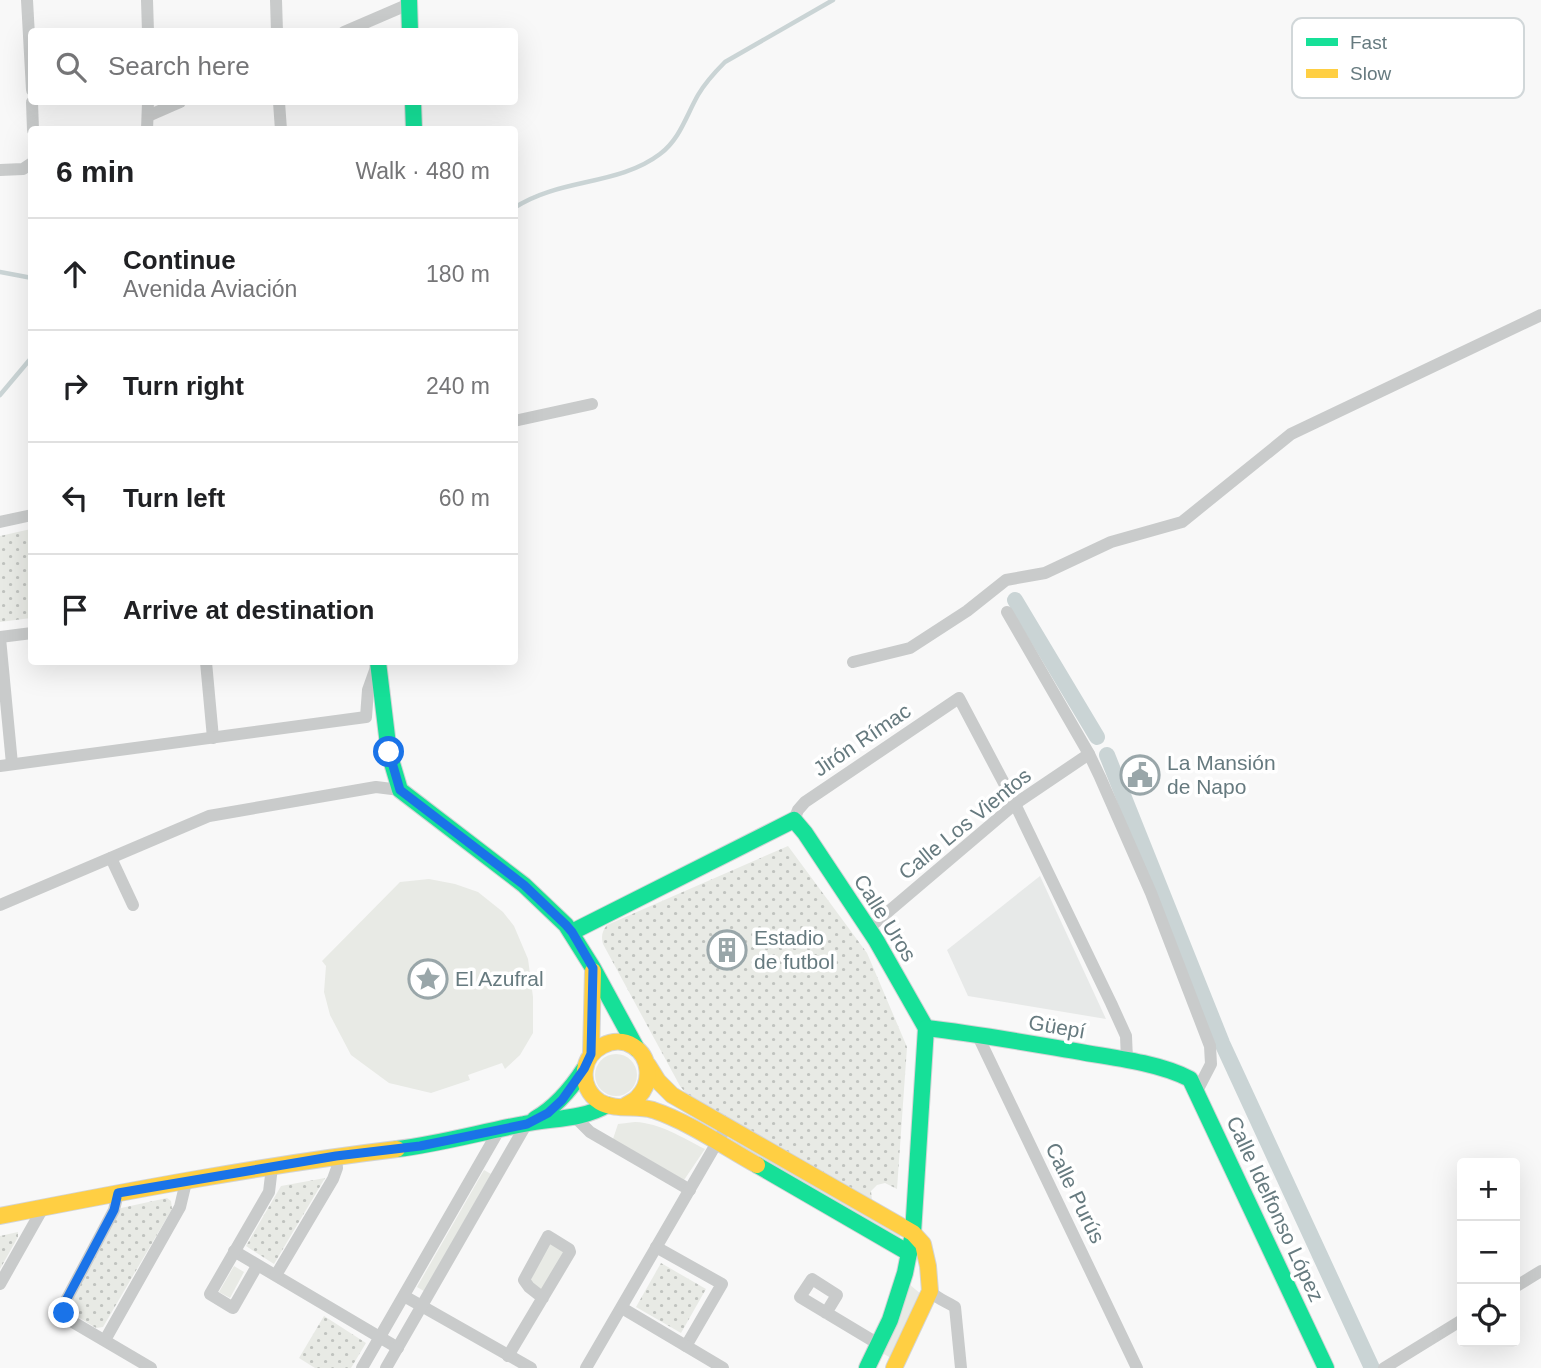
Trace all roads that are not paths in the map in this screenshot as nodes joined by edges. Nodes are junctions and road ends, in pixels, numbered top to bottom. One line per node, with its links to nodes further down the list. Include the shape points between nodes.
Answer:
1 (27, 0): 5 (street)
2 (147, 0): 6 (street)
3 (276, 0): 7 (street)
4 (410, 2): 8 (street); 9 (street)
5 (29, 28)
6 (148, 28)
7 (276, 28)
8 (353, 28)
9 (410, 28)
10 (32, 105): 16 (street)
11 (148, 105): 15 (street)
12 (175, 105): 15 (street)
13 (279, 105): 17 (street)
14 (413, 105): 18 (street)
15 (148, 123)
16 (33, 126)
17 (281, 126)
18 (414, 126)
19 (28, 166): 20 (street)
20 (0, 170)
21 (1541, 316): 29 (street, via 1291,434 1182,522 1111,542 1045,573 1006,580 910,648)
22 (592, 404): 23 (street)
23 (518, 420)
24 (28, 517): 25 (street)
25 (0, 522)
26 (1007, 612): 34 (street)
27 (28, 634): 28 (street)
28 (0, 638): 35 (street)
29 (853, 662)
30 (206, 665): 33 (street)
31 (377, 665): 33 (street, via 368,690 366,717)
32 (378, 665): 36 (street, via 389,752)
33 (213, 738): 35 (street)
34 (1089, 754): 37 (street, Calle Los Vientos); 52 (street, via 1151,893 1210,1046 1211,1063)
35 (6, 765)
36 (400, 790): 39 (street, via 376,787 209,816); 43 (street, via 524,885)
37 (1015, 804): 38 (street, Jirón Rímac, via 959,698 805,802); 42 (street, Calle Los Vientos); 48 (street, via 1126,1036)
38 (794, 820): 42 (street, Calle Uros); 43 (street)
39 (111, 858): 40 (street); 41 (street)
40 (0, 905)
41 (133, 905)
42 (869, 928): 45 (street, Calle Uros)
43 (572, 932): 44 (street)
44 (593, 968): 47 (street); 49 (street)
45 (926, 1028): 46 (street, Güepí); 65 (street)
46 (977, 1034): 48 (street, Güepí); 101 (street, Calle Purús)
47 (637, 1049): 49 (street, via 608,1043); 50 (street)
48 (1127, 1060): 51 (street, Güepí)
49 (587, 1062): 53 (street, via 584,1079 592,1095); 56 (street, via 555,1106)
50 (648, 1065): 54 (street, via 642,1094); 57 (street, via 672,1095)
51 (1179, 1073): 52 (street, Calle Idelfonso López, via 1190,1079)
52 (1197, 1091): 102 (street, Calle Idelfonso López)
53 (607, 1105): 54 (street); 55 (street)
54 (625, 1106): 59 (street, via 651,1110)
55 (575, 1117): 56 (street); 63 (street, via 590,1132)
56 (527, 1124): 58 (street); 82 (street)
57 (726, 1127): 59 (street); 68 (street)
58 (499, 1130): 60 (street); 80 (street)
59 (718, 1143): 63 (street); 72 (street)
60 (336, 1156): 61 (street); 76 (street, via 333,1179)
61 (272, 1167): 62 (street); 71 (street, via 269,1192)
62 (186, 1182): 64 (street); 87 (street, via 180,1207)
63 (690, 1190): 70 (street)
64 (118, 1193): 66 (street); 87 (street, via 114,1210 63,1306 66,1318)
65 (916, 1197): 68 (street, via 903,1217); 69 (street)
66 (44, 1206): 67 (street); 77 (street)
67 (0, 1216)
68 (890, 1221): 69 (street)
69 (913, 1233): 72 (street); 79 (street, via 923,1244)
70 (656, 1247): 83 (street); 89 (street, via 722,1284)
71 (234, 1251): 73 (street); 73 (street, via 210,1294 233,1308)
72 (909, 1253): 75 (street)
73 (257, 1266): 76 (street)
74 (1541, 1271): 78 (street)
75 (905, 1273): 79 (street); 88 (street)
76 (276, 1275): 86 (street)
77 (0, 1284)
78 (1520, 1284)
79 (930, 1291): 99 (street); 100 (street, via 955,1307)
80 (404, 1296): 82 (street); 86 (street)
81 (543, 1297): 81 (street, via 570,1252 548,1236 524,1280); 91 (street)
82 (422, 1308): 90 (street); 91 (street)
83 (622, 1308): 89 (street); 96 (street)
84 (826, 1313): 84 (street, via 800,1297 812,1279 837,1295); 88 (street)
85 (1457, 1323): 103 (street)
86 (379, 1338): 90 (street); 92 (street)
87 (105, 1340): 93 (street)
88 (880, 1345): 98 (street)
89 (686, 1346): 97 (street)
90 (398, 1348): 94 (street)
91 (508, 1356): 95 (street)
92 (365, 1363): 94 (street)
93 (151, 1368)
94 (384, 1368)
95 (531, 1368)
96 (586, 1368)
97 (723, 1368)
98 (867, 1368)
99 (894, 1368)
100 (961, 1368)
101 (1137, 1368)
102 (1326, 1368)
103 (1384, 1368)

